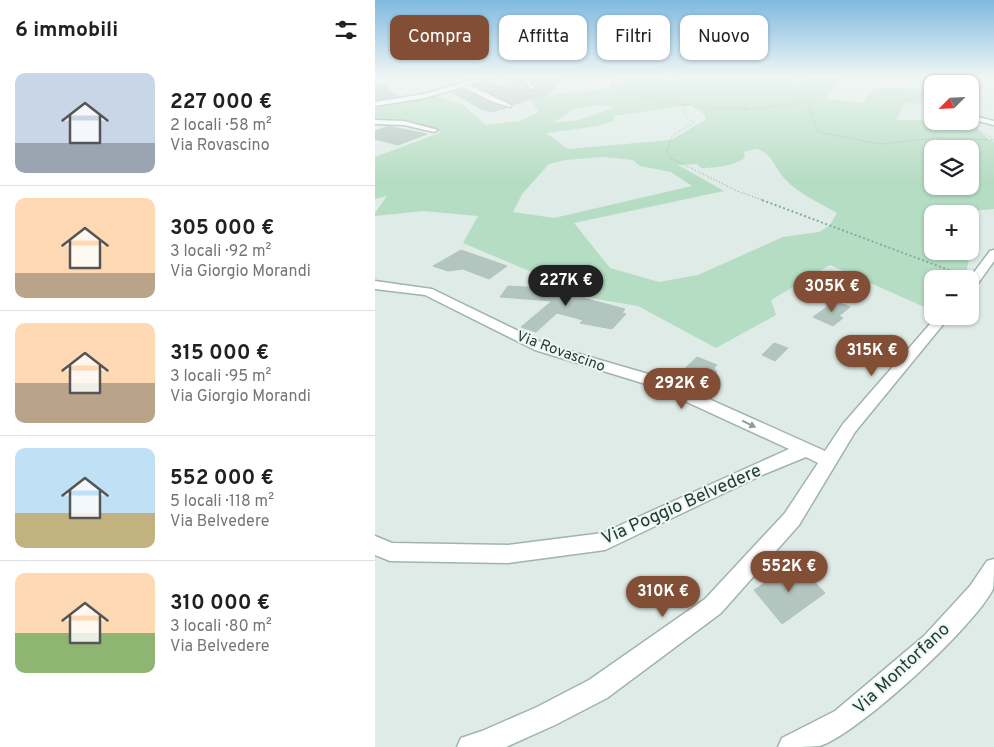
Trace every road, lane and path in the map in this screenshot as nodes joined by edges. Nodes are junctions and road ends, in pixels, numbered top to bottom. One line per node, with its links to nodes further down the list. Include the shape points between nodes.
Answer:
1 (685, 112): 9 (path, via 687,119 694,122 672,136 667,152 671,158 737,191)
2 (812, 112): 7 (path, via 818,132 881,144 938,138)
3 (979, 120): 5 (street)
4 (375, 122): 6 (street, via 404,123)
5 (994, 124)
6 (434, 130)
7 (994, 140)
8 (994, 253): 10 (street)
9 (940, 270)
10 (979, 274)
11 (375, 285): 13 (street, Via Rovascino, one-way to 13, via 428,292 540,347 657,382)
12 (936, 325): 14 (street, via 849,428)
13 (805, 450): 14 (street, Via Rovascino); 15 (street, Via Poggio Belvedere, via 605,541 508,554 390,552)
14 (829, 460): 17 (street, via 792,519 713,606 598,690)
15 (375, 546)
16 (994, 568): 18 (street, Via Montorfano, via 977,593 932,644 844,720)
17 (471, 747)
18 (791, 747)

